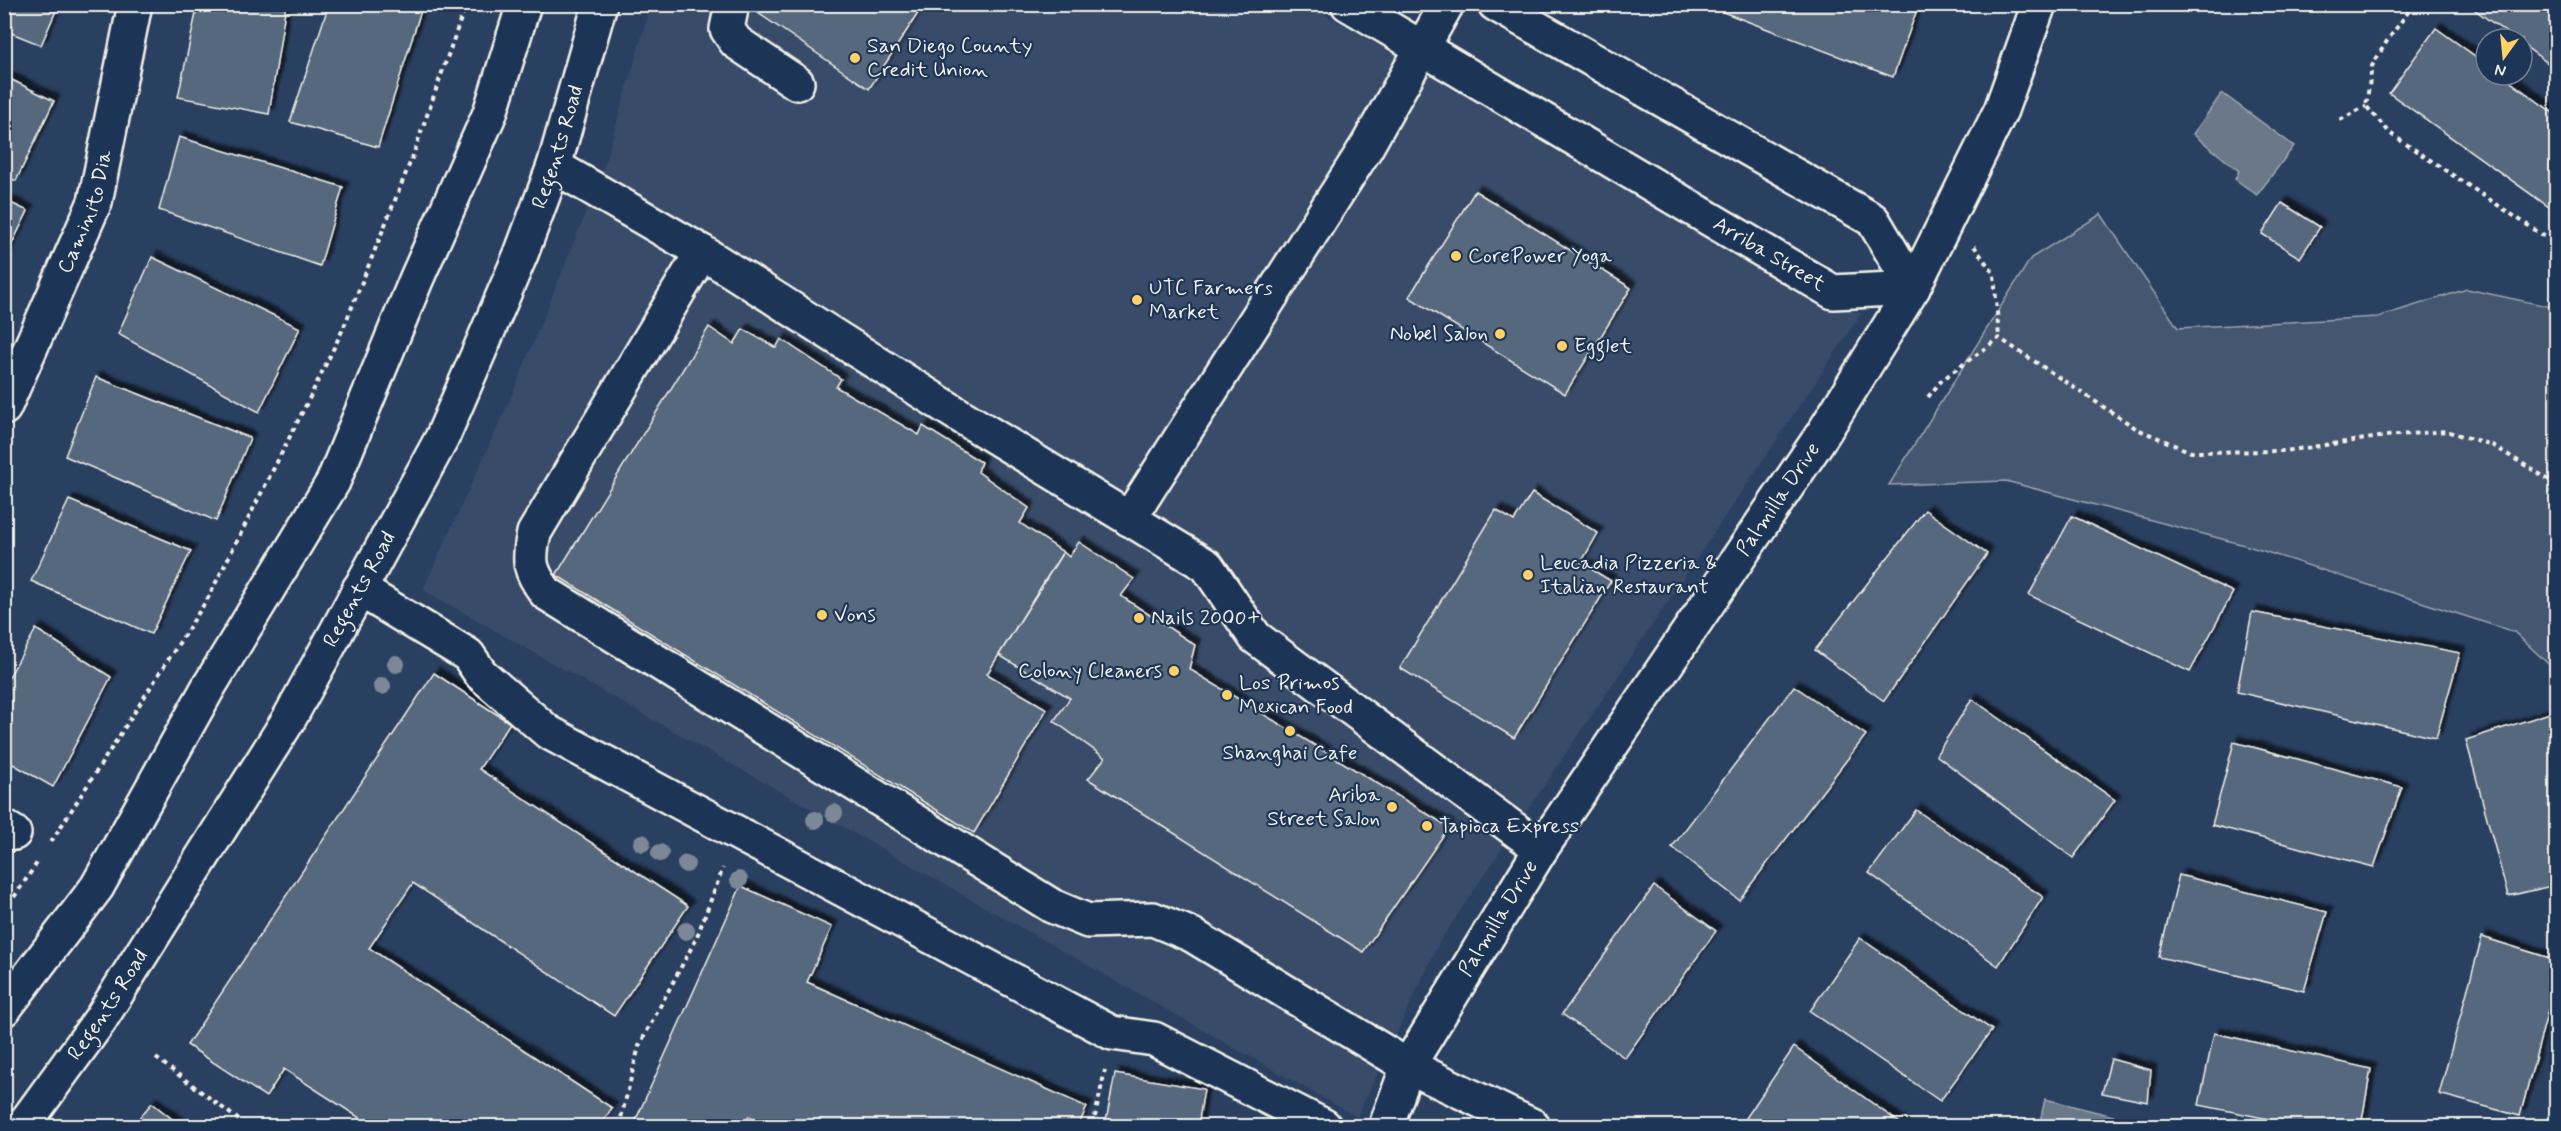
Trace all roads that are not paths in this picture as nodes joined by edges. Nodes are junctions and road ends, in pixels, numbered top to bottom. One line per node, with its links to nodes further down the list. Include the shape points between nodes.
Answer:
1 (135, 4): 14 (street, Caminito Dia, via 95,202)
2 (524, 4): 18 (street, via 490,113 333,482 208,688 97,887)
3 (600, 4): 11 (street, Regents Road)
4 (732, 4): 10 (street, via 727,28 736,42)
5 (1348, 4): 9 (street, Arriba Street)
6 (1447, 4): 9 (street)
7 (1495, 4): 13 (street, via 1873,220)
8 (2039, 4): 13 (street, Palmilla Drive, via 2001,110)
9 (1422, 47): 13 (street, Arriba Street, via 1833,292); 15 (street, via 1367,146)
10 (797, 83)
11 (554, 166): 12 (street); 16 (street, Regents Road, via 442,438)
12 (702, 252): 15 (street); 19 (street, via 534,533 532,574 546,593 1052,906 1088,921 1153,919 1192,935)
13 (1913, 288): 17 (street, Palmilla Drive, via 1824,432)
14 (4, 408)
15 (1129, 519): 17 (street, via 1207,566 1255,637)
16 (359, 589): 20 (street, Regents Road, via 289,719 100,1020); 21 (street, via 468,655 481,674 548,732 1112,1034 1154,1039)
17 (1541, 849): 19 (street, Palmilla Drive)
18 (4, 1009)
19 (1408, 1066): 22 (street, Palmilla Drive); 23 (street)
20 (23, 1126)
21 (1324, 1126)
22 (1386, 1126)
23 (1533, 1126)

